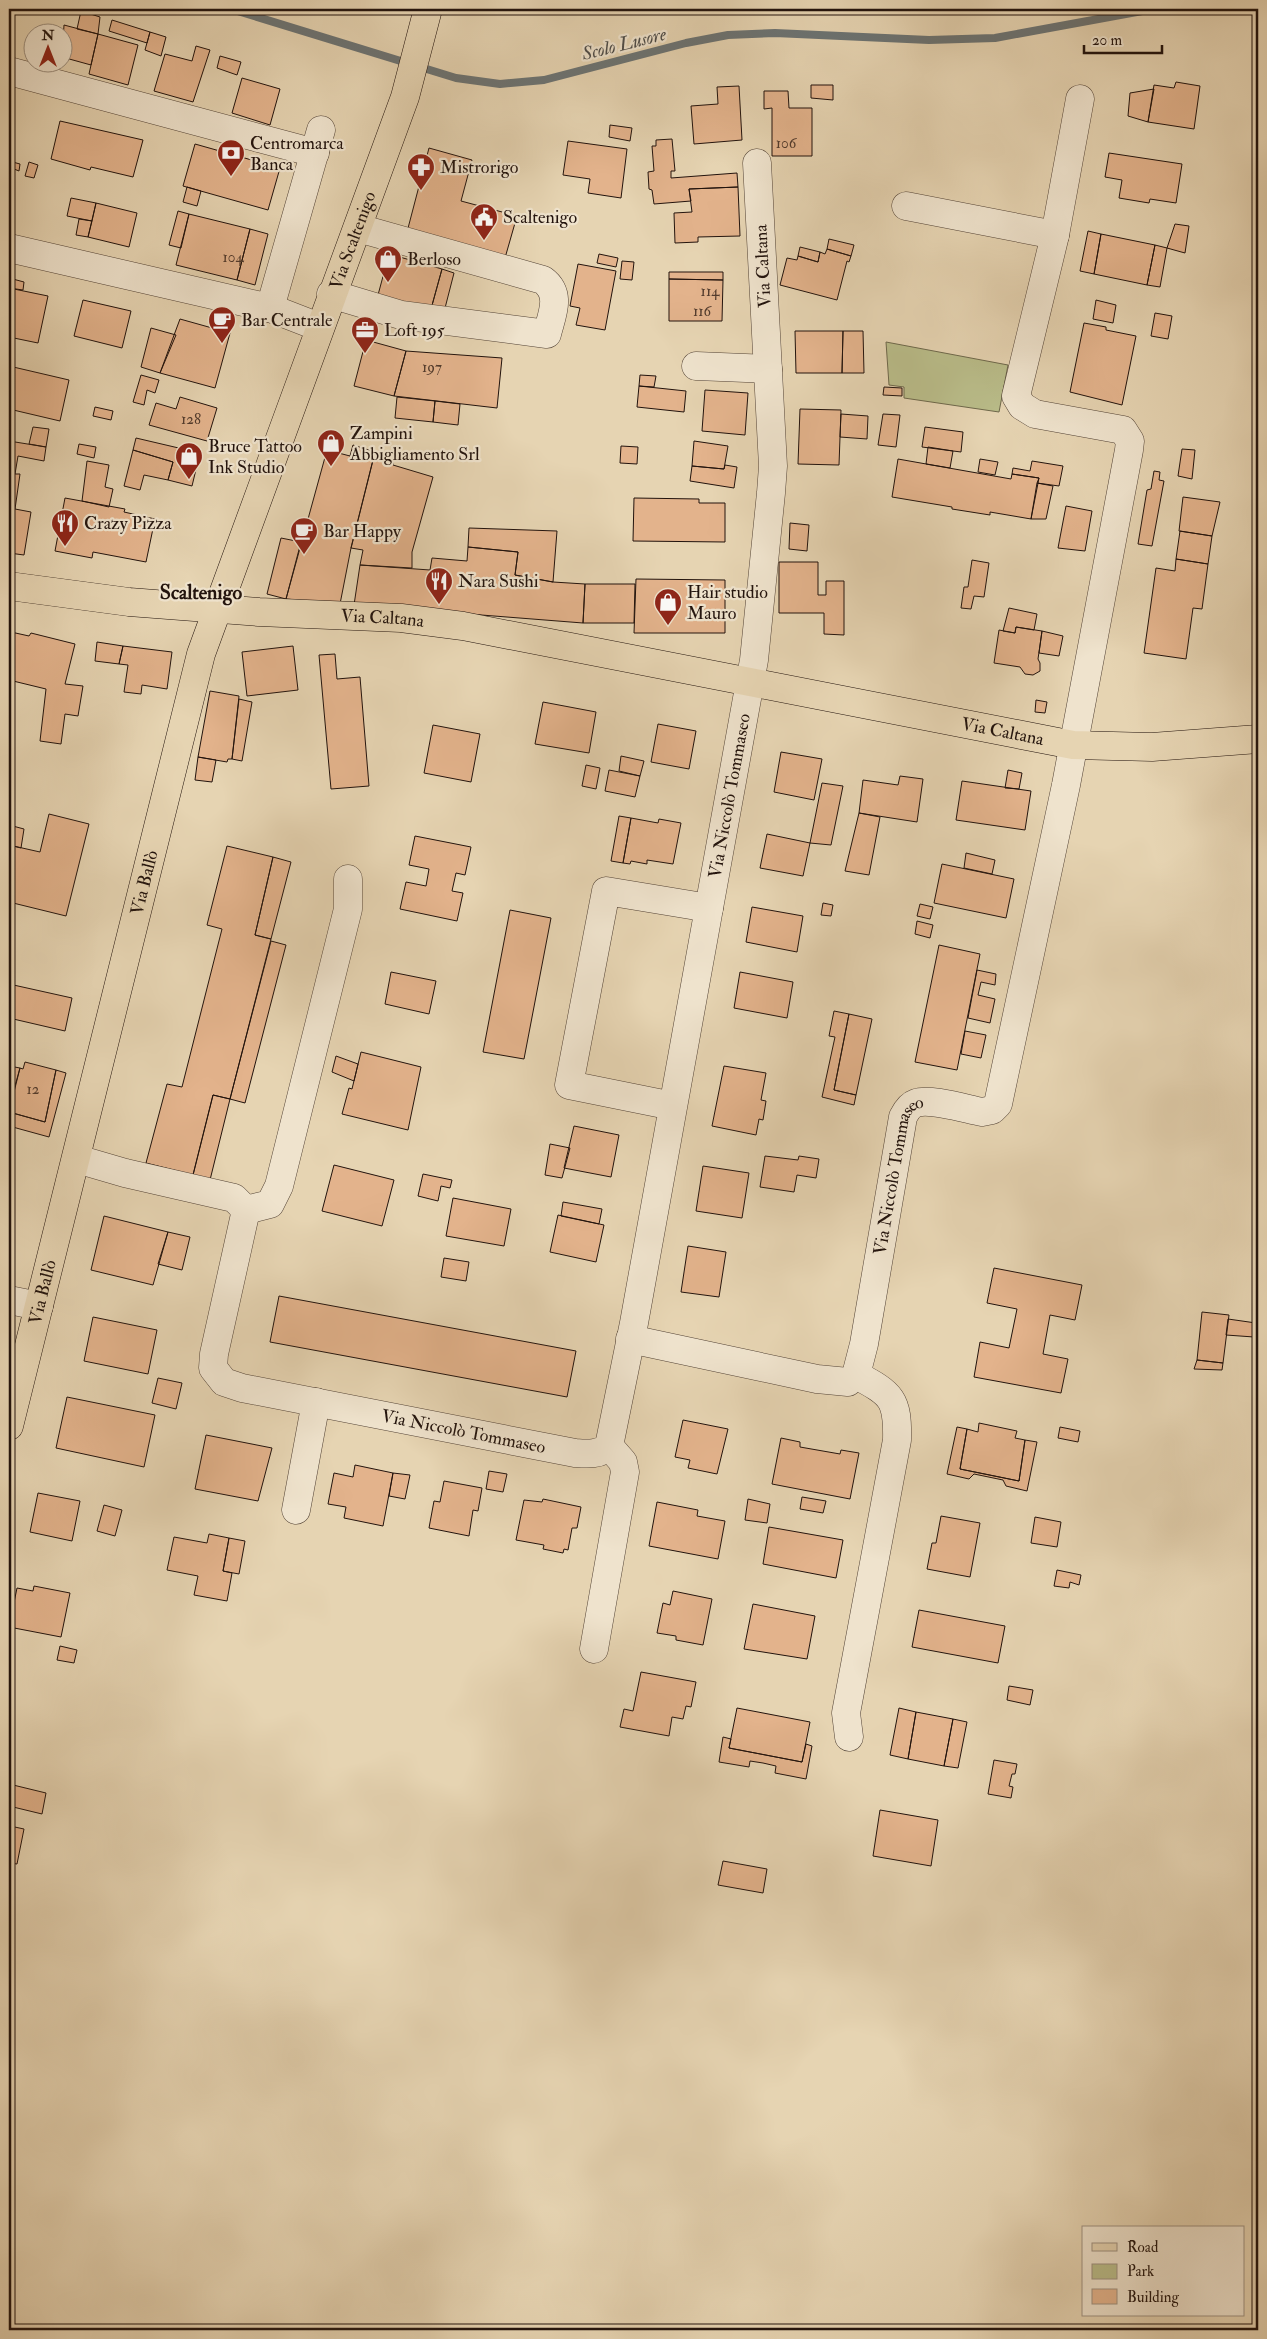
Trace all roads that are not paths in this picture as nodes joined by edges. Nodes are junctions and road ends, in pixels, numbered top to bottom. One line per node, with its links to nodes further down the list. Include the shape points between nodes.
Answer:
1 (426, 18): 6 (main road, Via Scaltenigo, via 409,83)
2 (9, 71): 10 (street, via 318,142)
3 (1080, 99): 7 (street)
4 (757, 163): 13 (street, Via Caltana)
5 (906, 206): 7 (street)
6 (358, 228): 9 (main road, Via Scaltenigo); 9 (street, via 542,280 551,286 555,296 547,334 401,314)
7 (1055, 235): 18 (street, via 1016,396 1022,406 1035,414 1123,430 1130,441)
8 (9, 248): 10 (street)
9 (331, 294): 11 (main road, Via Scaltenigo)
10 (270, 308): 11 (street)
11 (319, 326): 15 (main road, Via Scaltenigo)
12 (696, 366): 13 (street)
13 (768, 369): 16 (street, Via Caltana, via 773,466)
14 (9, 586): 15 (main road, Via Caltana, via 129,602)
15 (216, 609): 16 (main road, Via Caltana, via 401,618 454,625); 22 (main road, Via Ballò, via 192,688)
16 (751, 684): 18 (main road, Via Caltana); 20 (street, Via Niccolò Tommaseo)
17 (1258, 739): 18 (main road, Via Caltana, via 1152,747)
18 (1073, 745): 27 (street, Via Niccolò Tommaseo, via 998,1104 992,1110 982,1112 925,1102 915,1103 906,1110)
19 (348, 880): 23 (street, via 348,909 279,1186 270,1204)
20 (709, 908): 21 (street, Via Niccolò Tommaseo); 21 (street, via 606,891 569,1085)
21 (673, 1106): 26 (street, Via Niccolò Tommaseo)
22 (77, 1158): 23 (street, via 125,1173 234,1198); 25 (main road, Via Ballò)
23 (246, 1210): 28 (street, Via Niccolò Tommaseo, via 213,1368 224,1382 242,1388)
24 (9, 1300): 25 (street)
25 (39, 1306): 29 (main road, Via Ballò)
26 (630, 1339): 27 (street, via 837,1382 848,1382); 30 (street, Via Niccolò Tommaseo)
27 (856, 1375): 33 (street, via 882,1390 894,1402 898,1418 897,1440 846,1713)
28 (316, 1402): 30 (street, Via Niccolò Tommaseo, via 575,1452 589,1454); 31 (street)
29 (9, 1426)
30 (609, 1446): 32 (street, via 623,1462 625,1472)
31 (296, 1510)
32 (594, 1649)
33 (849, 1737)

